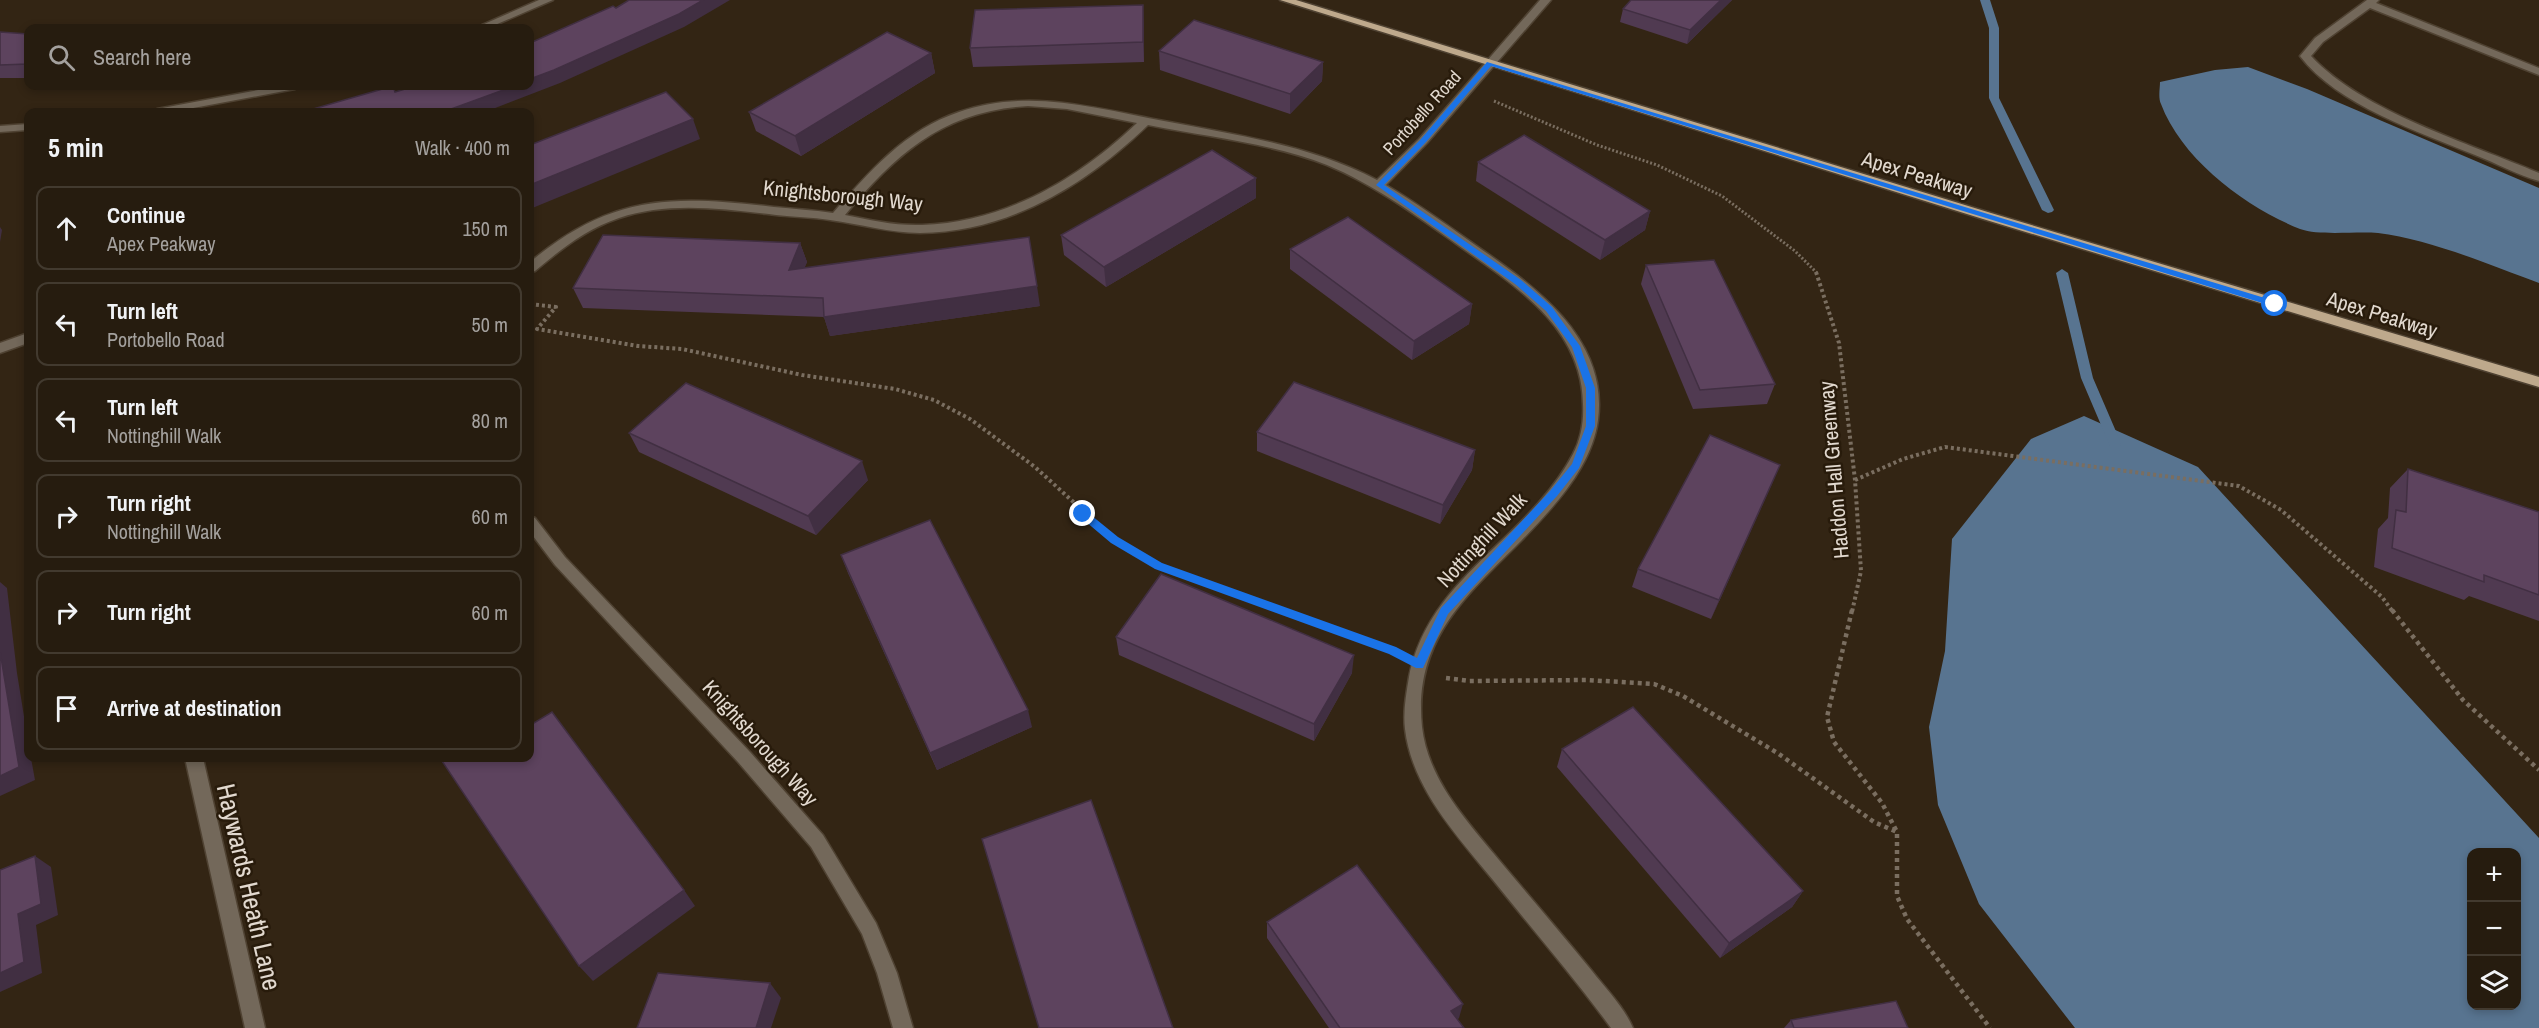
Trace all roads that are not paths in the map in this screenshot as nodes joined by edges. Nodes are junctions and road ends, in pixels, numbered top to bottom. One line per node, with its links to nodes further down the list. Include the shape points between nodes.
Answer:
1 (548, 0): 5 (street)
2 (1285, 0): 6 (main road, Apex Peakway)
3 (1546, 0): 6 (street, Portobello Road)
4 (2372, 2): 7 (street); 13 (street, via 2319,40 2305,56 2313,70 2361,100)
5 (490, 24)
6 (1490, 64): 14 (street, Portobello Road); 19 (main road, Apex Peakway)
7 (2539, 72)
8 (274, 90): 9 (street)
9 (178, 108)
10 (1146, 122): 14 (street, via 1309,155); 15 (street, Knightsborough Way, via 1117,151 1071,182 1023,206 978,222 921,229); 15 (street, via 1075,106 1037,103 1004,104 965,113 902,145)
11 (24, 126): 12 (street)
12 (0, 129)
13 (2539, 177)
14 (1380, 185): 24 (street, Nottinghill Walk, via 1518,282 1549,309 1576,346 1590,388 1590,426 1576,465 1554,494 1444,611 1429,639 1420,665 1411,727 1422,763 1451,815)
15 (836, 217): 16 (street, Knightsborough Way, via 684,202 662,204 601,221 558,245)
16 (534, 265)
17 (24, 339): 18 (street)
18 (0, 348)
19 (2539, 382)
20 (534, 527): 23 (street, Knightsborough Way, via 560,561 744,757 817,841 869,929)
21 (195, 762): 22 (street, Haywards Heath Lane)
22 (255, 1028)
23 (903, 1028)
24 (1623, 1028)

